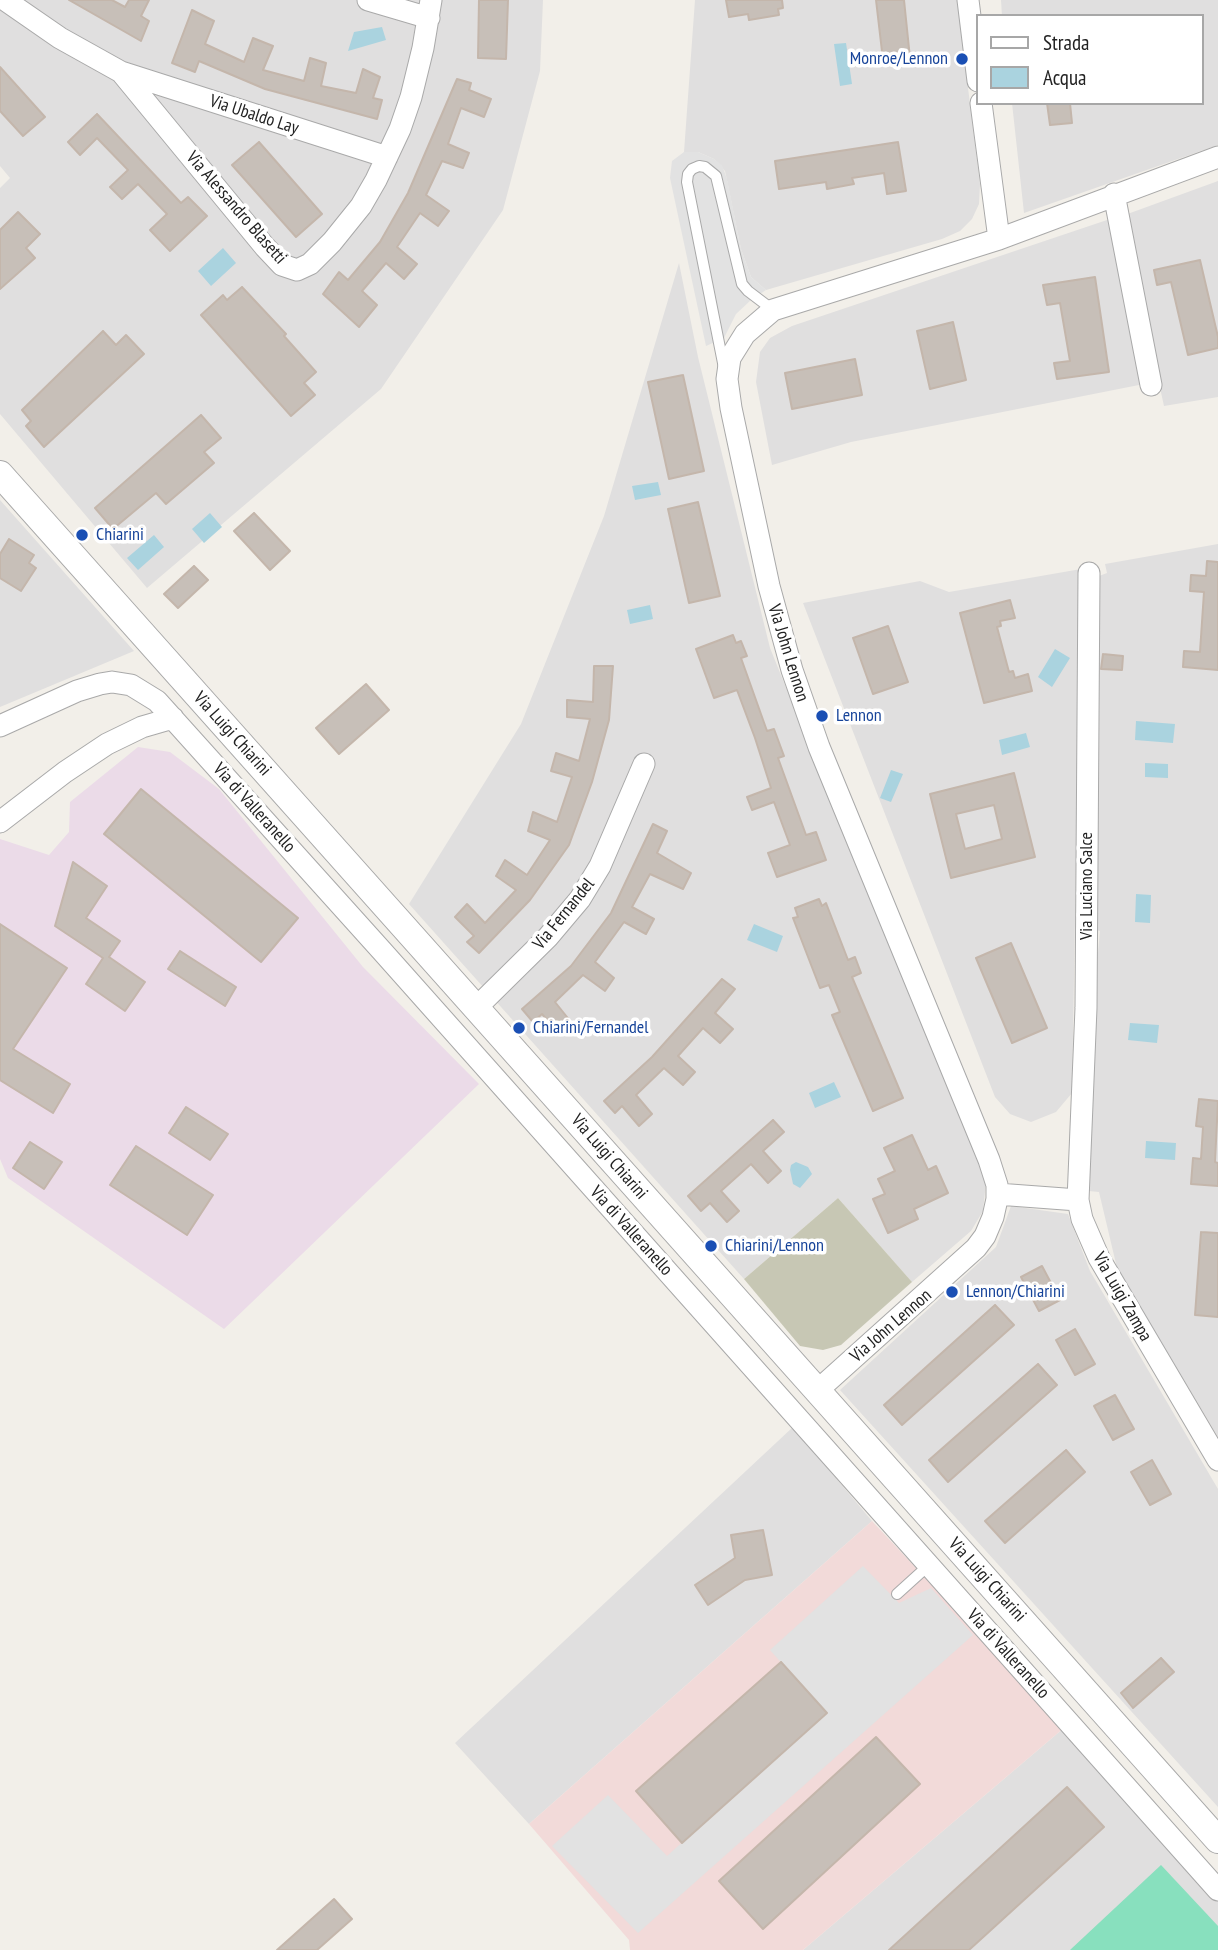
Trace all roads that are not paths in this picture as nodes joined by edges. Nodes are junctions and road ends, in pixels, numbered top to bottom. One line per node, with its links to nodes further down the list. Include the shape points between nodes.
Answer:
1 (5, 0): 6 (street, Via Alessandro Blasetti)
2 (368, 0): 4 (street)
3 (968, 0): 5 (street)
4 (430, 9): 9 (street, Via Alessandro Blasetti, via 411,97)
5 (976, 65)
6 (121, 72): 9 (street, Via Ubaldo Lay); 9 (street, Via Alessandro Blasetti, via 286,268 306,267 332,242 367,197)
7 (981, 105): 11 (street)
8 (1218, 157): 10 (street, Via John Lennon)
9 (387, 158)
10 (1114, 194): 11 (street, Via John Lennon); 14 (street)
11 (999, 239): 12 (street, Via John Lennon)
12 (773, 310): 13 (street, Via John Lennon, via 735,348); 13 (lane, via 742,284 716,176 705,167 692,169 687,182)
13 (727, 379): 22 (street, Via John Lennon, via 769,586 794,678 989,1160)
14 (1150, 385)
15 (0, 474): 21 (street, Via Luigi Chiarini)
16 (1088, 573): 23 (street, Via Luciano Salce, via 1086,1008)
17 (173, 718): 18 (street, Via di Valleranello, via 143,691 112,682 77,691); 20 (street, via 107,744); 26 (street, Via di Valleranello)
18 (0, 726)
19 (644, 764): 21 (street, Via Fernandel, via 600,866 580,899)
20 (0, 822)
21 (476, 1008): 24 (street, Via Luigi Chiarini)
22 (997, 1194): 23 (street); 24 (street, Via John Lennon, via 988,1230 970,1255)
23 (1078, 1199): 25 (street, Via Luigi Zampa, via 1099,1258)
24 (818, 1390): 28 (street, Via Luigi Chiarini)
25 (1218, 1460)
26 (929, 1565): 27 (lane); 29 (street, Via di Valleranello)
27 (897, 1594)
28 (1218, 1840)
29 (1218, 1890)

